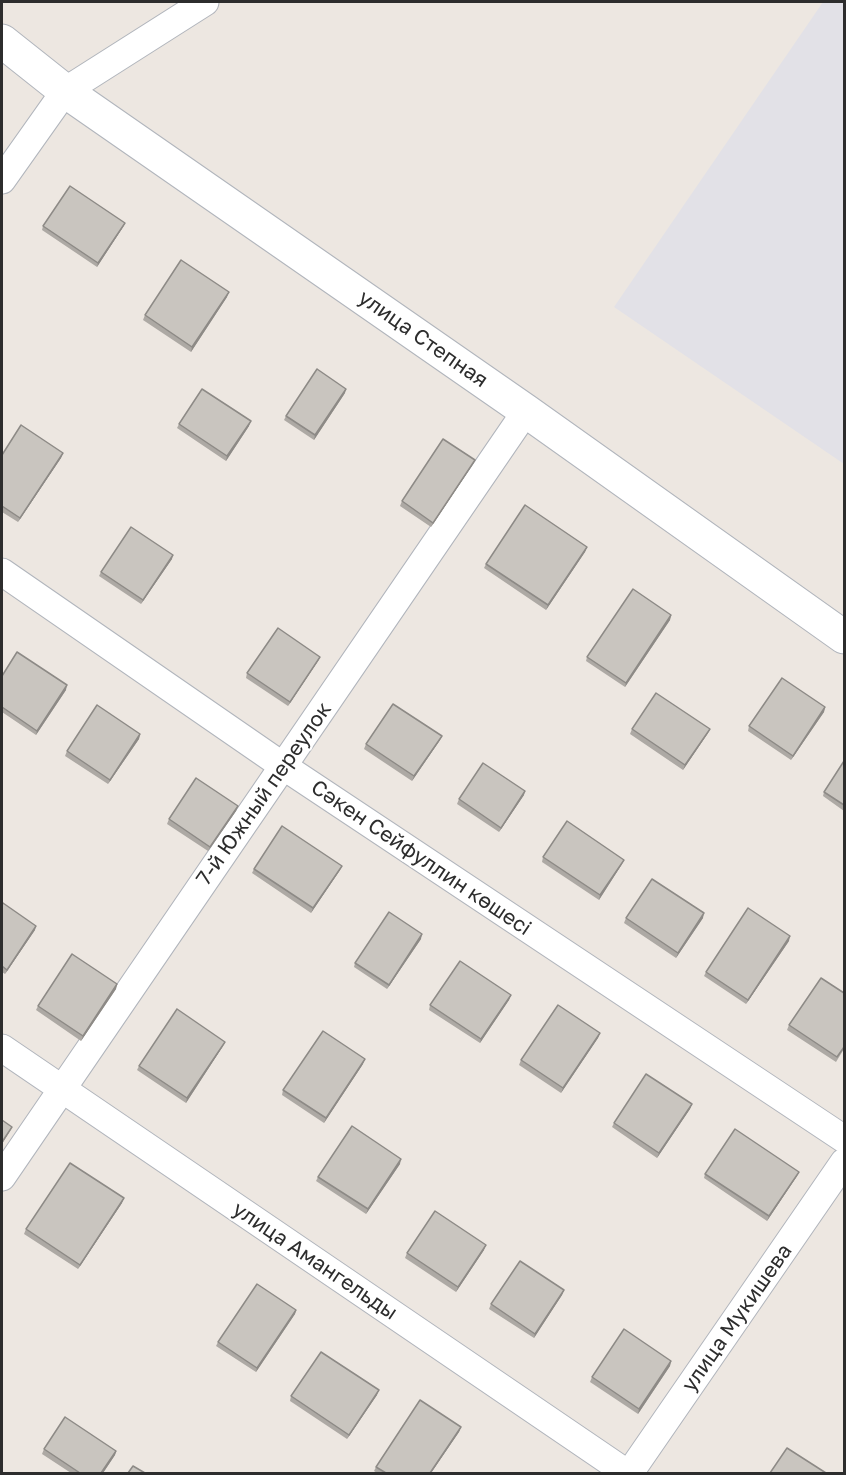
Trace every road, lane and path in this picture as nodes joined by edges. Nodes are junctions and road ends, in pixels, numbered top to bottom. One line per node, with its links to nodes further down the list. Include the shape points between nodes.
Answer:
1 (205, 2): 3 (street)
2 (2, 41): 3 (street, улица Степная)
3 (65, 91): 4 (street); 5 (street, улица Степная)
4 (2, 180)
5 (526, 411): 7 (street, улица Степная); 8 (street, 7-й Южный переулок)
6 (2, 572): 8 (street, Сәкен Сейфуллин көшесі)
7 (844, 637)
8 (283, 766): 10 (street, 7-й Южный переулок); 11 (street, Сәкен Сейфуллин көшесі)
9 (2, 1048): 10 (street, улица Амангельды)
10 (61, 1088): 13 (street, 7-й Южный переулок); 14 (street, улица Амангельды)
11 (844, 1139)
12 (844, 1162): 14 (street, улица Мукишева)
13 (2, 1177)
14 (628, 1473)

